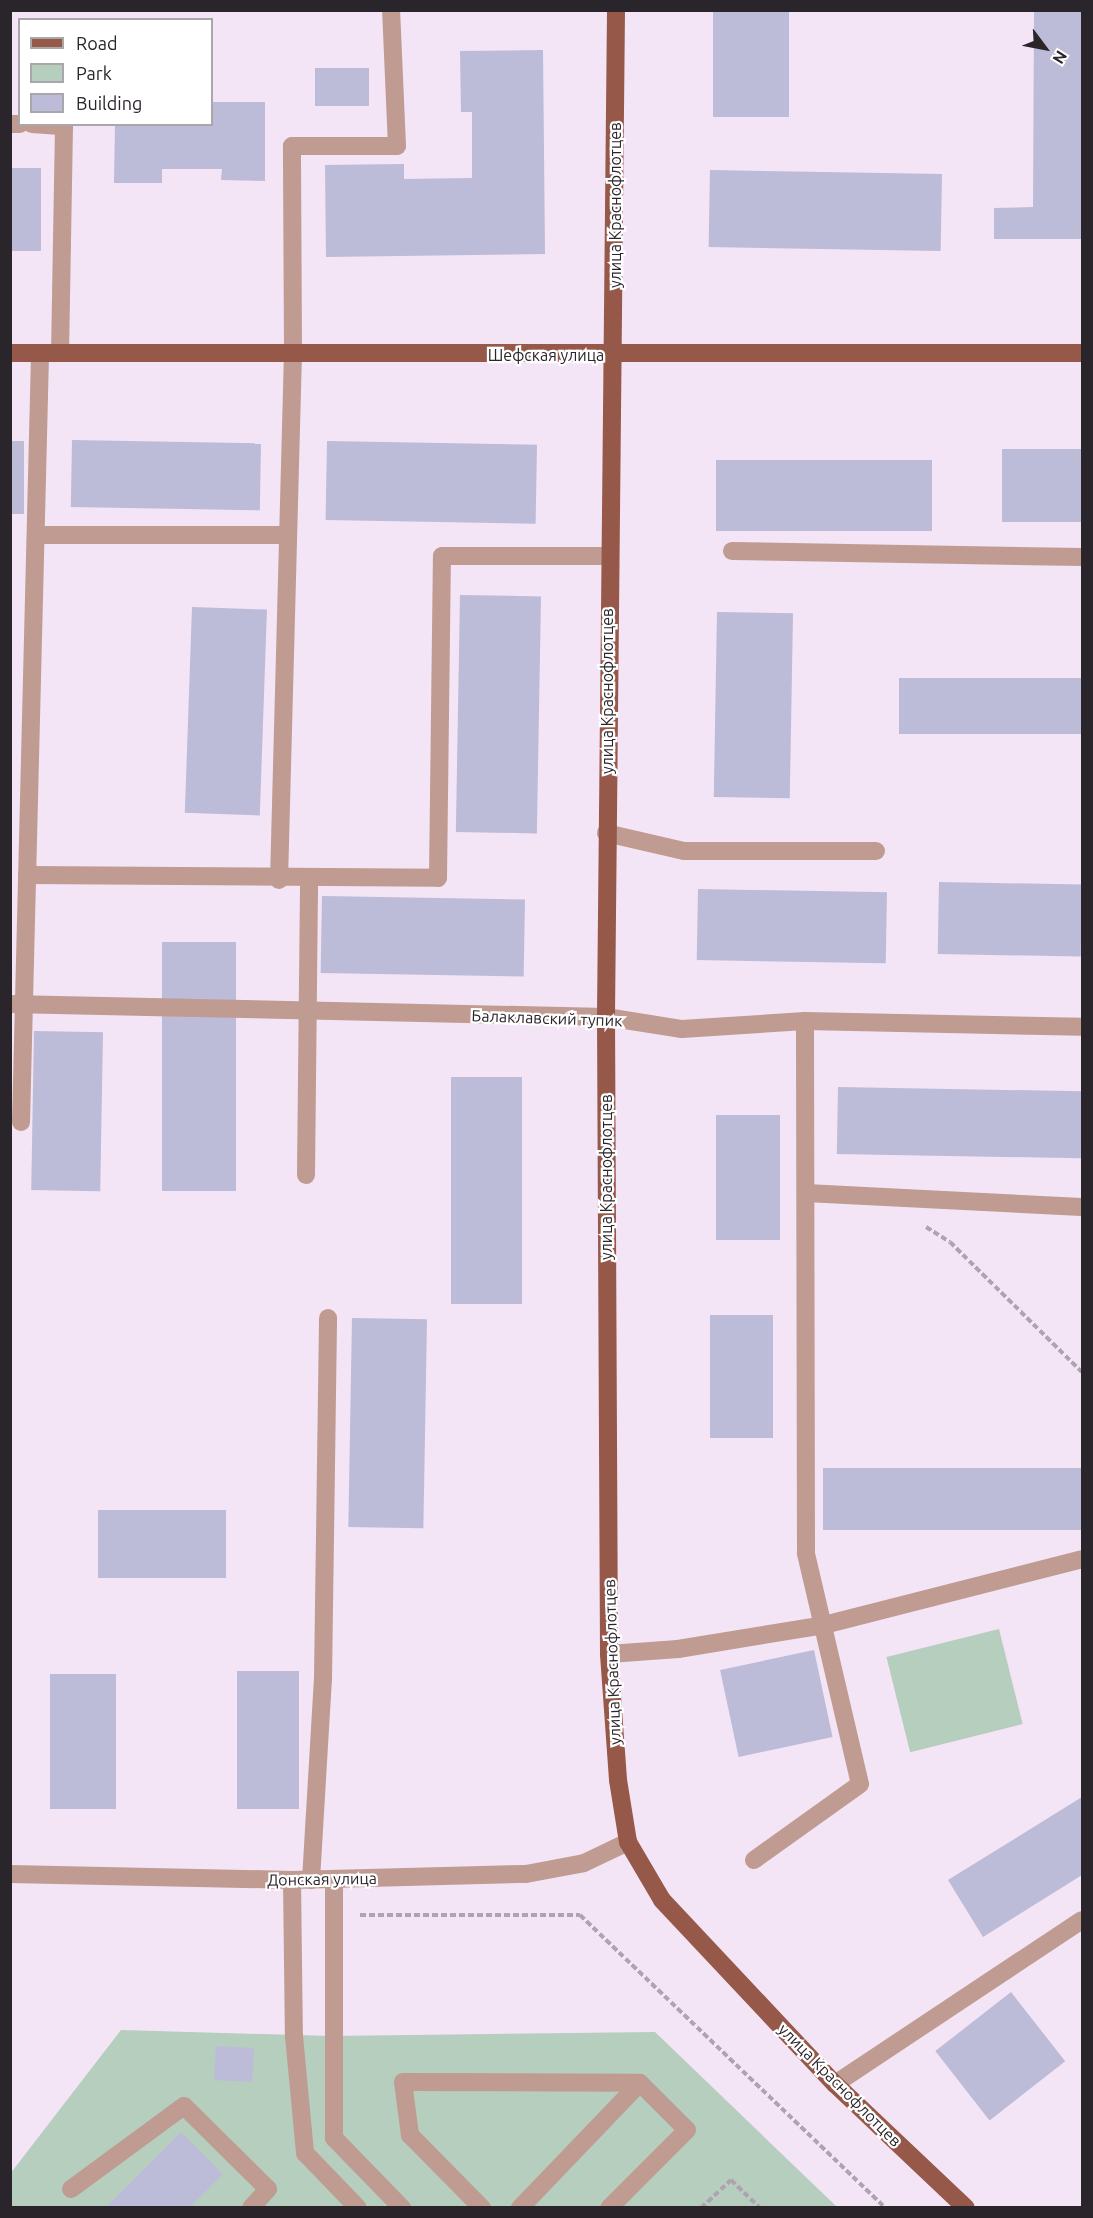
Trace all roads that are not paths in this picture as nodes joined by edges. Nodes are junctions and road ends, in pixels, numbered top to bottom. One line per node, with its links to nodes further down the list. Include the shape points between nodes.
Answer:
1 (391, 10): 4 (street, via 397,146 292,146)
2 (616, 10): 9 (main road, улица Краснофлотцев)
3 (64, 126): 6 (street)
4 (293, 351): 6 (main road, Шефская улица); 9 (main road, Шефская улица); 11 (street)
5 (10, 353): 8 (main road, Шефская улица)
6 (60, 353): 8 (main road, Шефская улица)
7 (1083, 353): 9 (main road, Шефская улица)
8 (40, 354): 10 (street)
9 (614, 356): 13 (main road, улица Краснофлотцев)
10 (36, 535): 11 (street); 17 (street)
11 (288, 535): 18 (street)
12 (732, 551): 14 (street)
13 (608, 556): 15 (main road, улица Краснофлотцев); 19 (street, via 442,556 438,878)
14 (1083, 557)
15 (606, 833): 16 (street, via 684,851); 22 (main road, улица Краснофлотцев)
16 (876, 851)
17 (27, 875): 18 (street); 20 (street)
18 (279, 879): 19 (street)
19 (309, 879): 21 (street)
20 (17, 1004): 21 (street, Балаклавский тупик); 25 (street)
21 (309, 1010): 22 (street, Балаклавский тупик); 26 (street)
22 (606, 1017): 23 (street, Балаклавский тупик, via 682,1029); 32 (main road, улица Краснофлотцев)
23 (805, 1021): 24 (street, Балаклавский тупик); 27 (street)
24 (1083, 1027)
25 (21, 1122)
26 (306, 1175)
27 (806, 1193): 28 (street); 31 (street, via 807,1553)
28 (1083, 1207)
29 (328, 1318): 38 (street, via 323,1679)
30 (1083, 1559): 31 (street)
31 (824, 1625): 32 (street, via 678,1649); 34 (street, via 860,1784)
32 (609, 1654): 33 (main road, улица Краснофлотцев)
33 (628, 1842): 36 (street, Донская улица, via 584,1863 526,1874); 41 (main road, улица Краснофлотцев, via 662,1900)
34 (754, 1860)
35 (10, 1874): 37 (street, Донская улица)
36 (334, 1879): 38 (street, Донская улица); 45 (street, via 334,2138)
37 (292, 1880): 38 (street, Донская улица); 44 (street, via 294,2036 305,2153)
38 (311, 1880)
39 (1083, 1920): 41 (street)
40 (640, 2083): 46 (street, via 403,2082 410,2134); 47 (street); 48 (street, via 687,2130)
41 (835, 2084): 49 (main road, улица Краснофлотцев)
42 (71, 2189): 43 (street, via 183,2106 268,2189)
43 (251, 2208)
44 (358, 2208)
45 (402, 2208)
46 (482, 2208)
47 (520, 2208)
48 (609, 2208)
49 (966, 2208)

